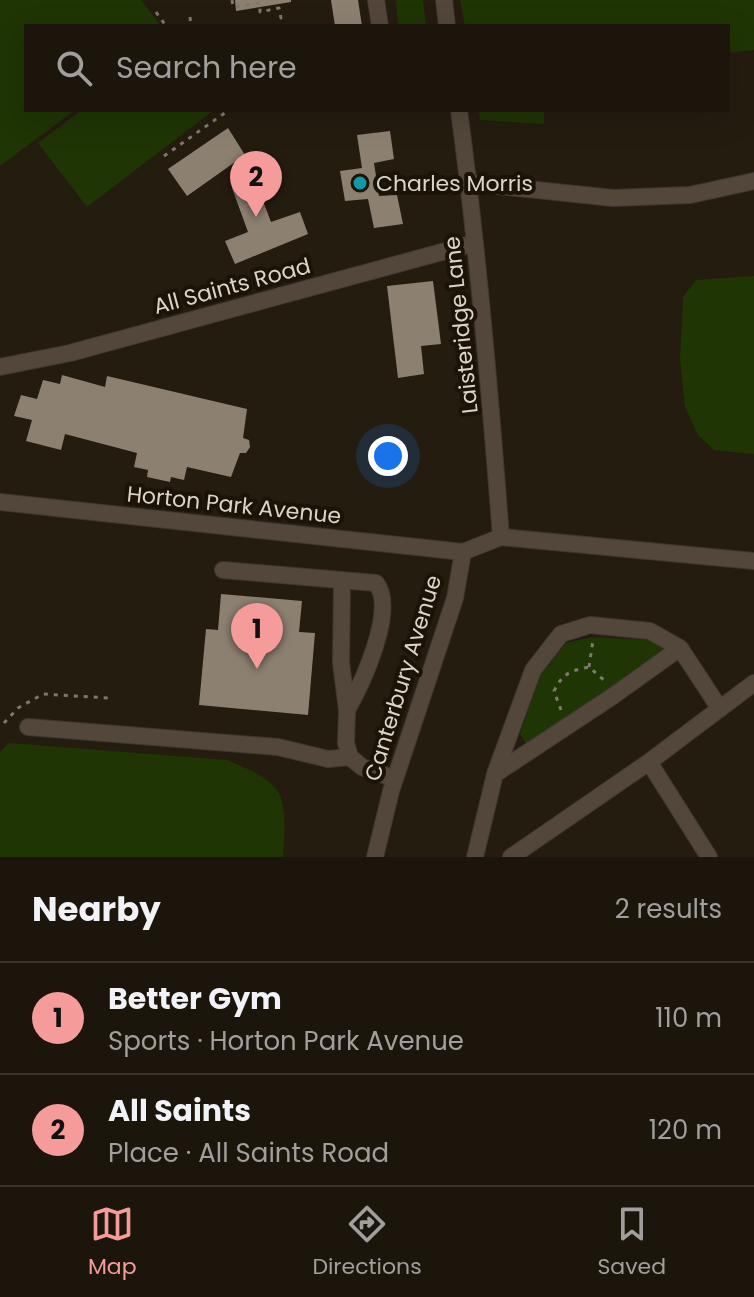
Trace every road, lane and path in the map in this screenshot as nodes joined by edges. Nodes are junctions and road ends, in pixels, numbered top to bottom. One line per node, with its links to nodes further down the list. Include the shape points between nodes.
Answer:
1 (232, 0): 6 (path, via 233,7 260,3 260,12 279,8)
2 (376, 0): 9 (street)
3 (444, 0): 10 (street)
4 (156, 12): 7 (path)
5 (190, 17): 8 (path)
6 (284, 17)
7 (165, 24)
8 (191, 24)
9 (380, 24)
10 (447, 24)
11 (225, 112): 13 (path)
12 (459, 112): 15 (street, Laisteridge Lane)
13 (164, 156)
14 (754, 181): 15 (street, via 690,195 613,198)
15 (469, 183): 16 (street, Laisteridge Lane)
16 (475, 243): 17 (street, All Saints Road, via 70,353); 19 (street, Laisteridge Lane)
17 (0, 367)
18 (0, 502): 20 (street, Horton Park Avenue)
19 (501, 537): 20 (street, Canterbury Avenue); 21 (street)
20 (463, 552): 38 (street, Canterbury Avenue, via 455,598)
21 (754, 561)
22 (223, 570): 23 (street)
23 (342, 580): 31 (street, via 341,663); 31 (street, via 376,583 383,599 377,644)
24 (590, 625): 25 (street, via 650,631); 26 (path); 37 (street, via 561,634 533,670)
25 (680, 648): 28 (street); 30 (street)
26 (589, 667): 28 (path, via 606,681); 32 (path, via 573,670 554,691 565,717)
27 (754, 683): 30 (street)
28 (613, 696): 32 (street)
29 (108, 698): 33 (path, via 43,694)
30 (720, 709): 36 (street)
31 (347, 710): 35 (street)
32 (573, 722): 37 (street)
33 (4, 723)
34 (28, 727): 35 (street, via 278,747 328,759)
35 (350, 757): 38 (street)
36 (649, 762): 41 (street); 42 (street)
37 (495, 774): 40 (street)
38 (395, 779): 39 (street, Canterbury Avenue)
39 (375, 857)
40 (475, 857)
41 (511, 857)
42 (709, 857)

